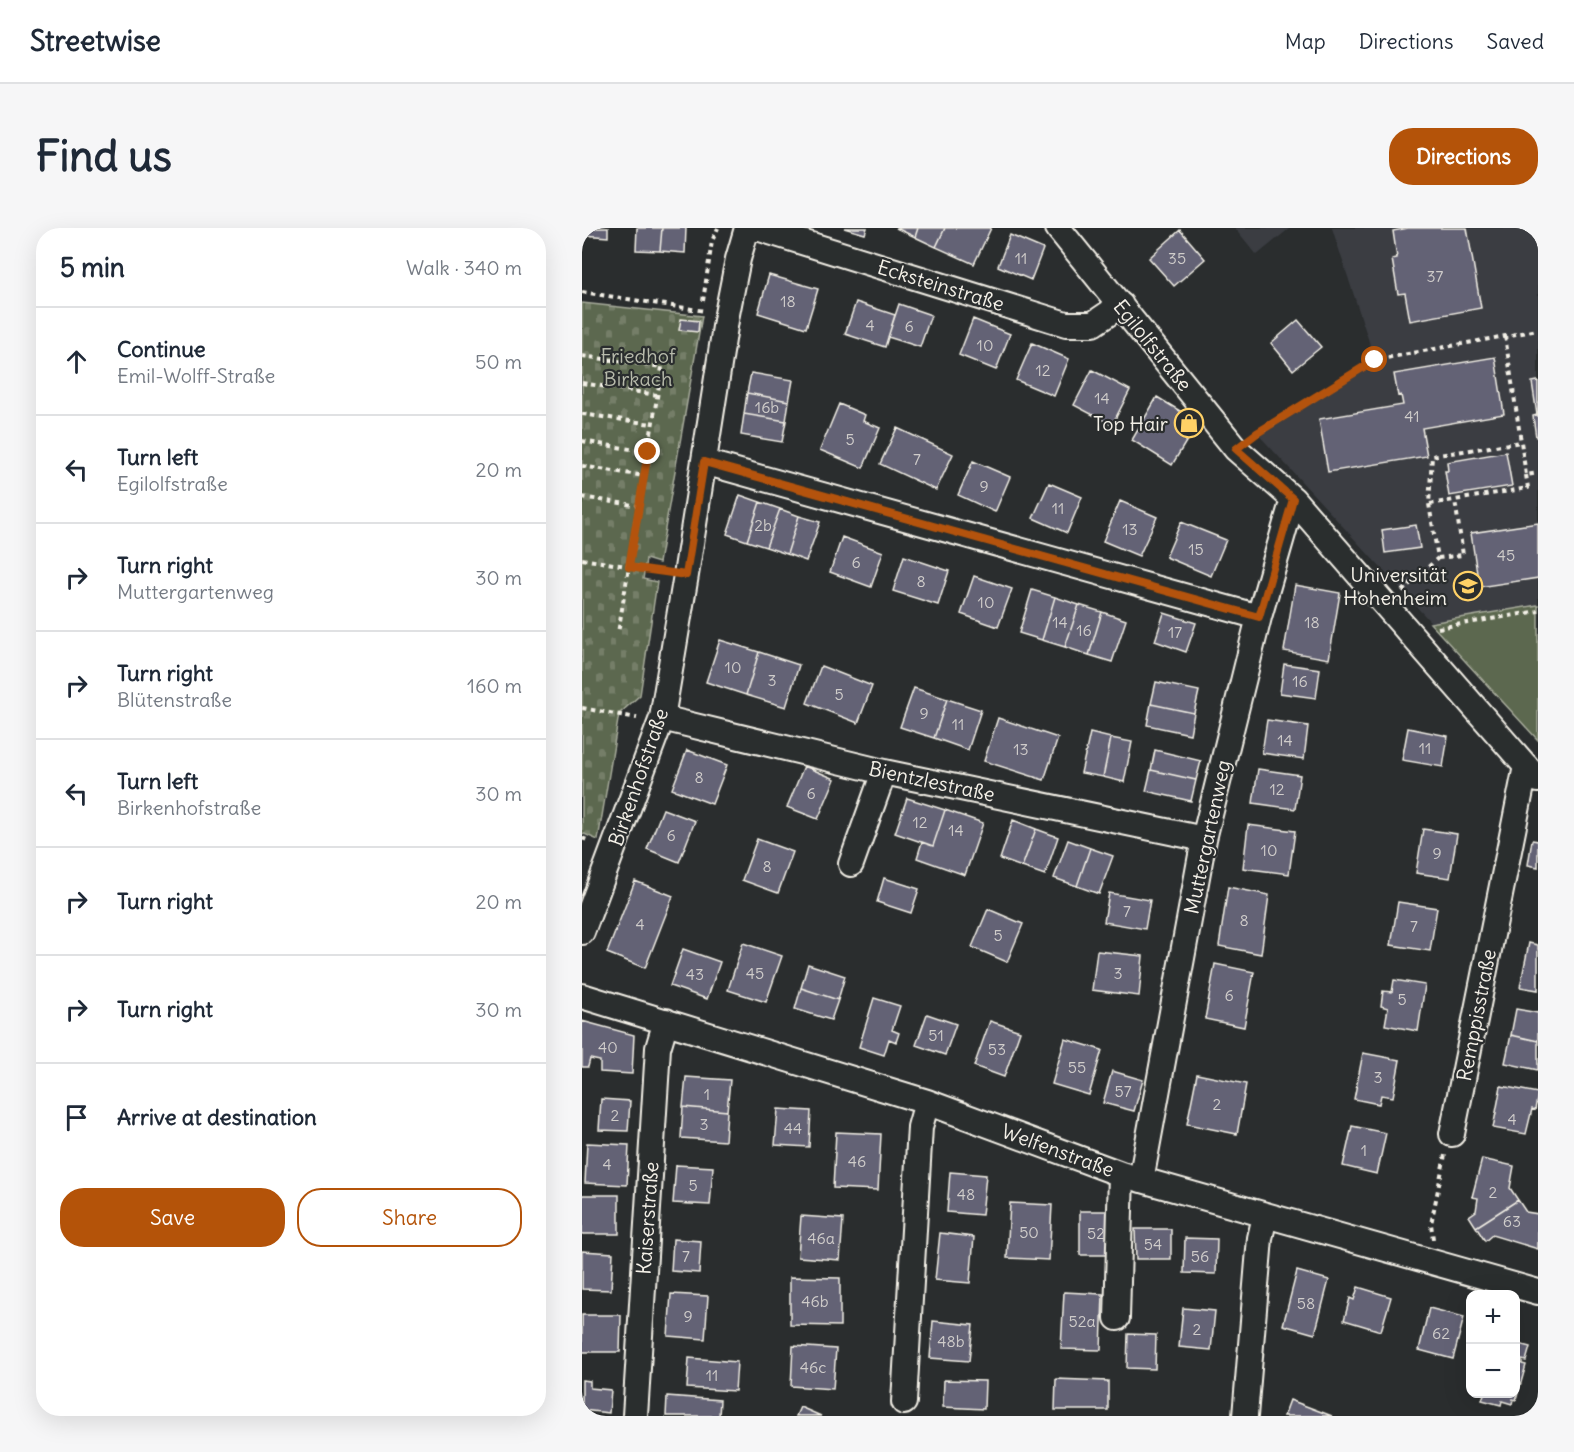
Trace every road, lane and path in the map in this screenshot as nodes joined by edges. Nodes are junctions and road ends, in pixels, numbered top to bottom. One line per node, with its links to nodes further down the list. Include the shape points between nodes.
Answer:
1 (718, 228): 7 (path, via 712,240)
2 (747, 228): 8 (street, Birkenhofstraße)
3 (757, 228): 6 (street, Ecksteinstraße, via 1066,324 1093,324)
4 (1058, 228): 6 (street, Egilolfstraße)
5 (582, 292): 7 (path)
6 (1121, 305): 18 (street, Egilolfstraße)
7 (701, 311): 8 (path)
8 (726, 314): 20 (street, Birkenhofstraße)
9 (1538, 330): 10 (path)
10 (1505, 336): 17 (path); 18 (path, via 1375,360)
11 (582, 356): 13 (path, via 662,367)
12 (582, 383): 13 (path)
13 (657, 395): 15 (path)
14 (582, 414): 15 (path)
15 (652, 424): 19 (path)
16 (582, 441): 19 (path)
17 (1521, 442): 23 (path); 28 (path, via 1432,456)
18 (1236, 449): 26 (street, Egilolfstraße)
19 (648, 452): 24 (path)
20 (704, 462): 33 (street, Birkenhofstraße); 36 (street)
21 (582, 466): 24 (path)
22 (1538, 473): 23 (path)
23 (1526, 475): 27 (path, via 1528,488)
24 (644, 476): 29 (path)
25 (582, 497): 29 (path)
26 (1293, 499): 34 (street, Egilolfstraße); 36 (street, Muttergartenweg)
27 (1455, 500): 28 (path); 30 (path, via 1463,555)
28 (1429, 504): 30 (path)
29 (639, 506): 32 (path)
30 (1438, 558): 34 (path)
31 (582, 560): 32 (path)
32 (629, 567): 33 (path); 37 (path)
33 (686, 575): 40 (street, Birkenhofstraße)
34 (1387, 606): 38 (street, Egilolfstraße)
35 (1538, 611): 38 (path)
36 (1259, 617): 43 (street, Muttergartenweg)
37 (618, 633)
38 (1410, 633): 42 (street, Egilolfstraße)
39 (582, 708): 40 (path)
40 (661, 720): 41 (street, Bientzlestraße); 45 (street, Birkenhofstraße)
41 (884, 772): 43 (street, Bientzlestraße); 44 (street)
42 (1532, 773): 49 (street, Remppisstraße)
43 (1204, 839): 50 (street, Muttergartenweg)
44 (851, 864)
45 (582, 932)
46 (582, 996): 47 (street, Welfenstraße)
47 (666, 1021): 48 (street, Welfenstraße); 56 (street, Kaiserstraße, via 658,1048)
48 (927, 1102): 50 (street, Welfenstraße); 55 (street, via 920,1127)
49 (1452, 1134): 52 (path, via 1431,1224)
50 (1131, 1177): 51 (street, Welfenstraße); 54 (street, Muttergartenweg)
51 (1264, 1216): 52 (street, Welfenstraße); 57 (street)
52 (1436, 1263): 53 (street, Welfenstraße)
53 (1538, 1292)
54 (1117, 1318)
55 (904, 1402)
56 (635, 1416)
57 (1245, 1416)

